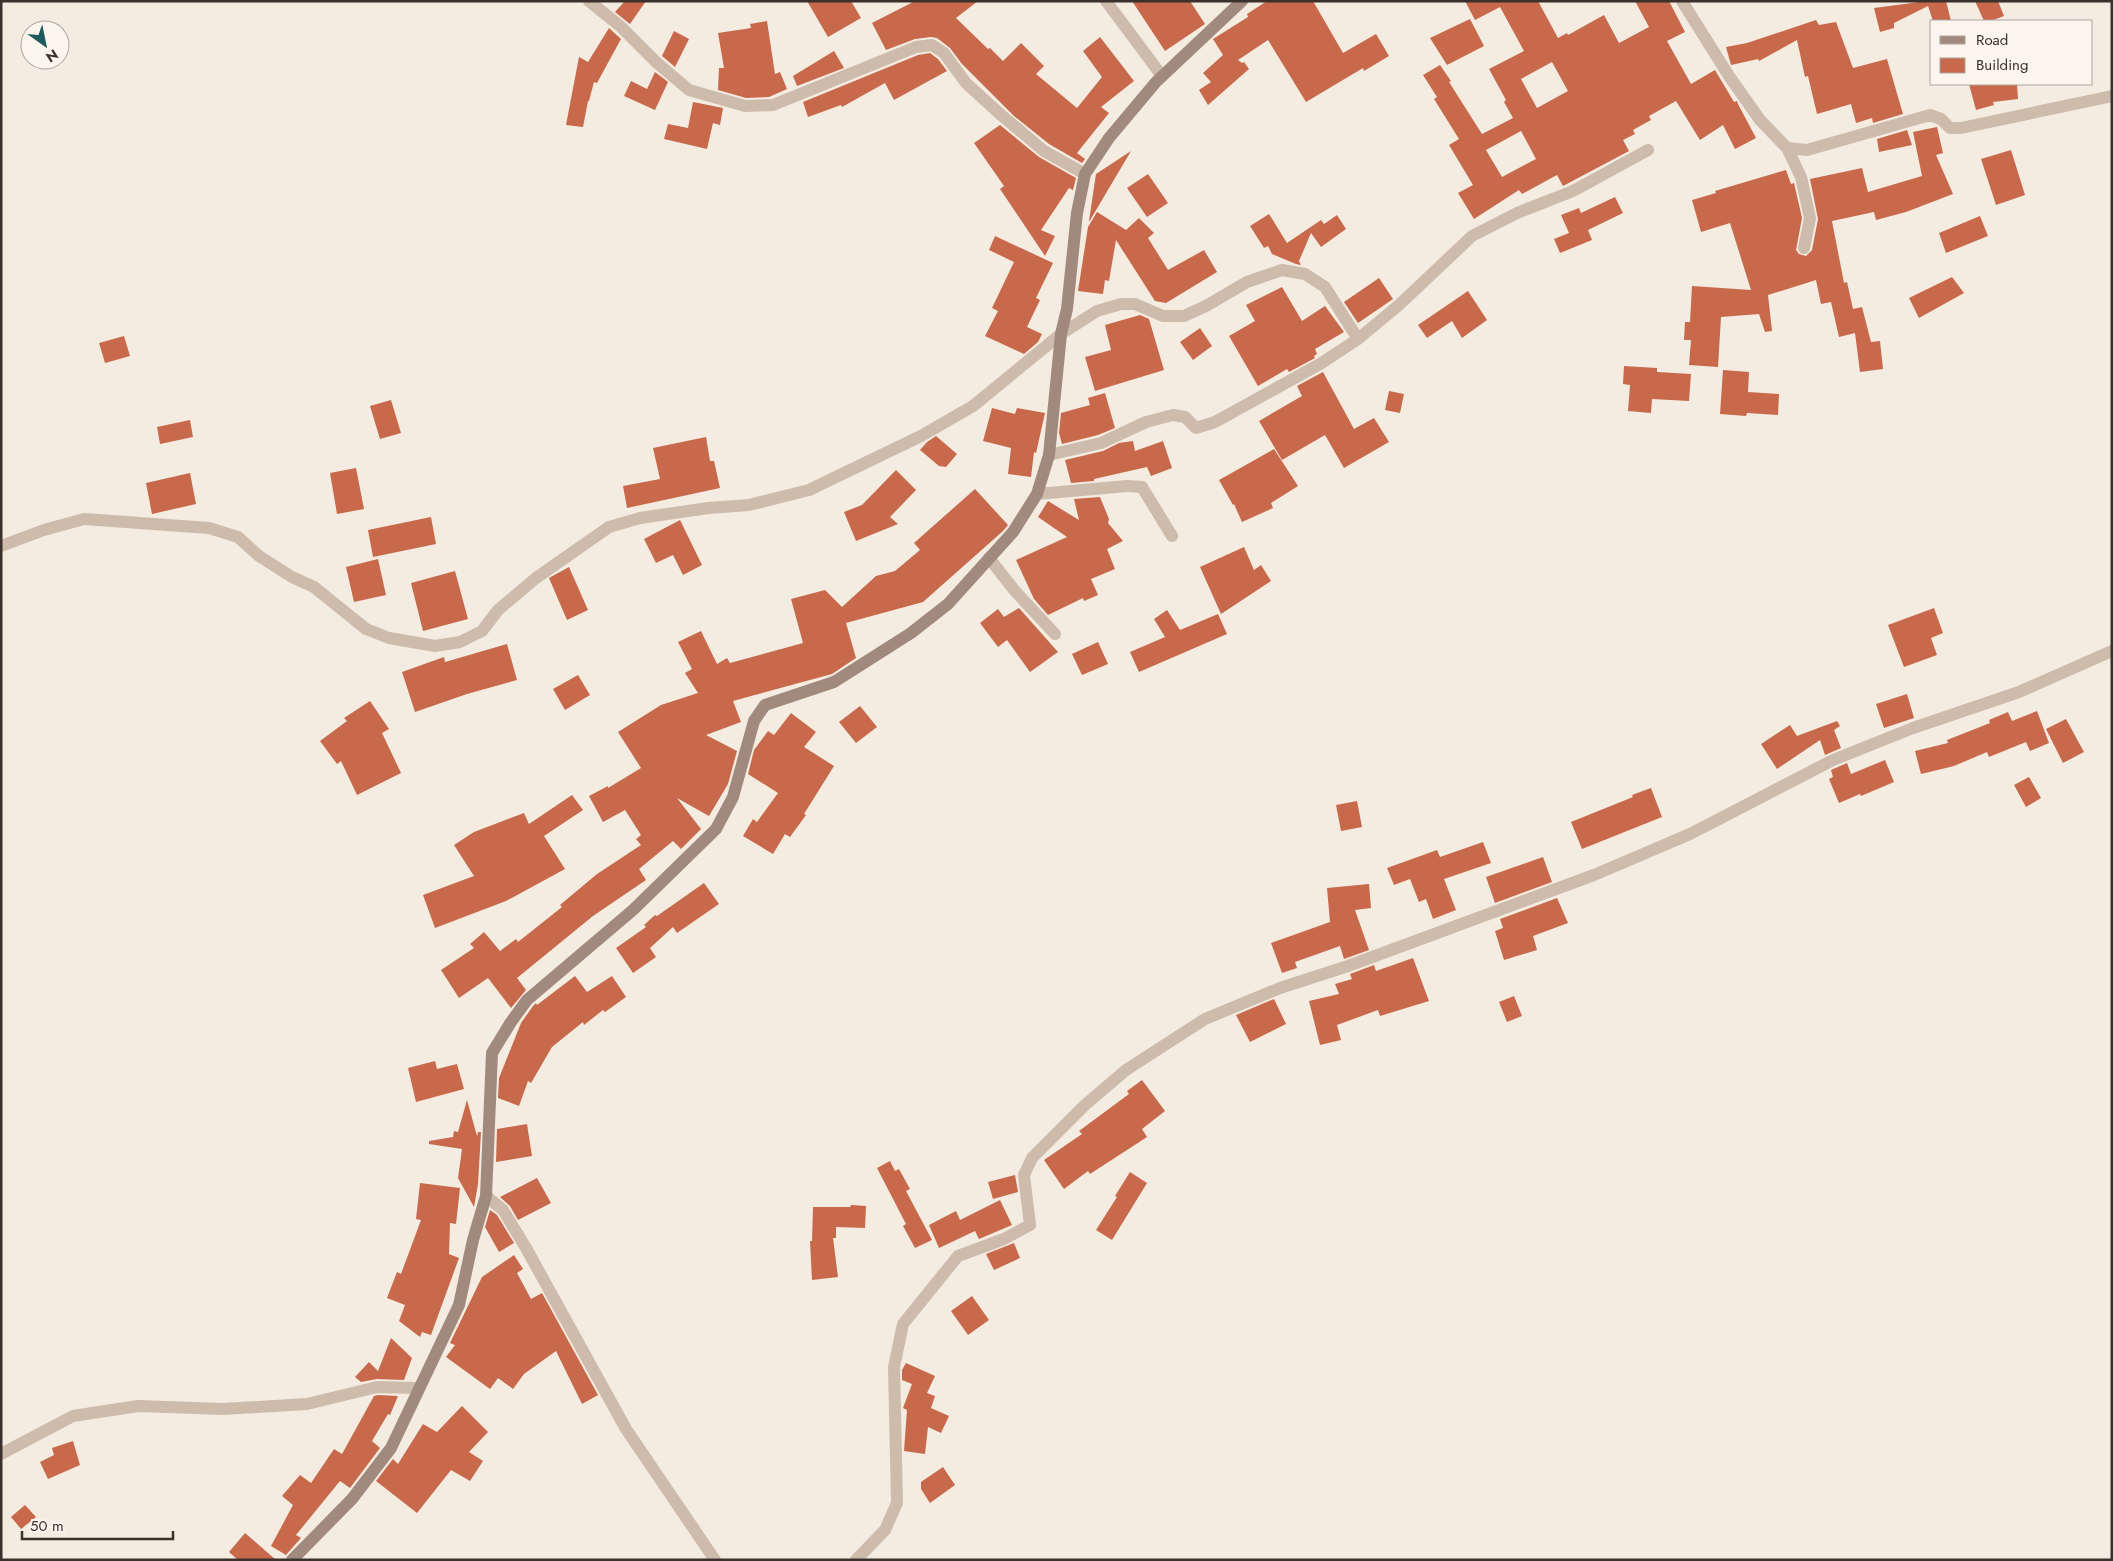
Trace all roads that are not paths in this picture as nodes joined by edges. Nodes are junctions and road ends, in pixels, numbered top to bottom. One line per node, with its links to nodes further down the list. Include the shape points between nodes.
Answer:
1 (589, 1): 9 (street, via 689,90 745,106 774,105 916,46 932,45 1000,114 1044,150)
2 (1106, 1): 5 (street)
3 (1242, 1): 5 (street)
4 (1682, 1): 7 (street, via 1760,120)
5 (1162, 76): 9 (street, via 1109,138)
6 (2112, 96): 7 (street, via 1961,128 1950,128 1941,119 1930,115 1807,150)
7 (1787, 148): 10 (street, via 1801,178 1810,218)
8 (1648, 150): 12 (street, via 1573,191 1517,213 1472,236 1400,305)
9 (1085, 174): 11 (street)
10 (1804, 248)
11 (1061, 334): 12 (street, via 1097,311 1121,304 1135,304 1163,316 1184,316 1247,282 1282,270 1306,274 1325,287); 13 (street); 16 (street, via 973,406 920,436 809,490 749,505 640,518 609,527 536,578 498,610 482,631 460,642 435,646 389,638 366,629 314,587 259,556 238,537 209,528 84,519)
12 (1358, 339): 13 (street, via 1320,364 1204,426 1196,428 1185,417 1173,415 1146,422 1101,443)
13 (1049, 455): 14 (street)
14 (1037, 494): 15 (street, via 1126,486 1142,488); 17 (street, via 1014,532)
15 (1172, 536)
16 (1, 546)
17 (989, 558): 18 (street); 20 (street, via 948,604 911,633 834,682 765,705 754,721 733,797 716,829 633,910 527,1000 492,1054)
18 (1055, 634)
19 (2112, 651): 25 (street, via 2019,692 1832,760 1690,834 1594,874 1348,966 1280,988 1206,1019 1126,1070 1032,1158 1024,1175 1030,1225 1004,1239 958,1256 903,1324 894,1368 897,1503 886,1530)
20 (486, 1196): 21 (street, via 459,1305); 24 (street, via 503,1210 626,1429)
21 (418, 1388): 22 (street, via 377,1387 307,1404 223,1409 138,1406 73,1416); 23 (street, via 391,1448 352,1499)
22 (1, 1454)
23 (292, 1560)
24 (715, 1560)
25 (856, 1560)

